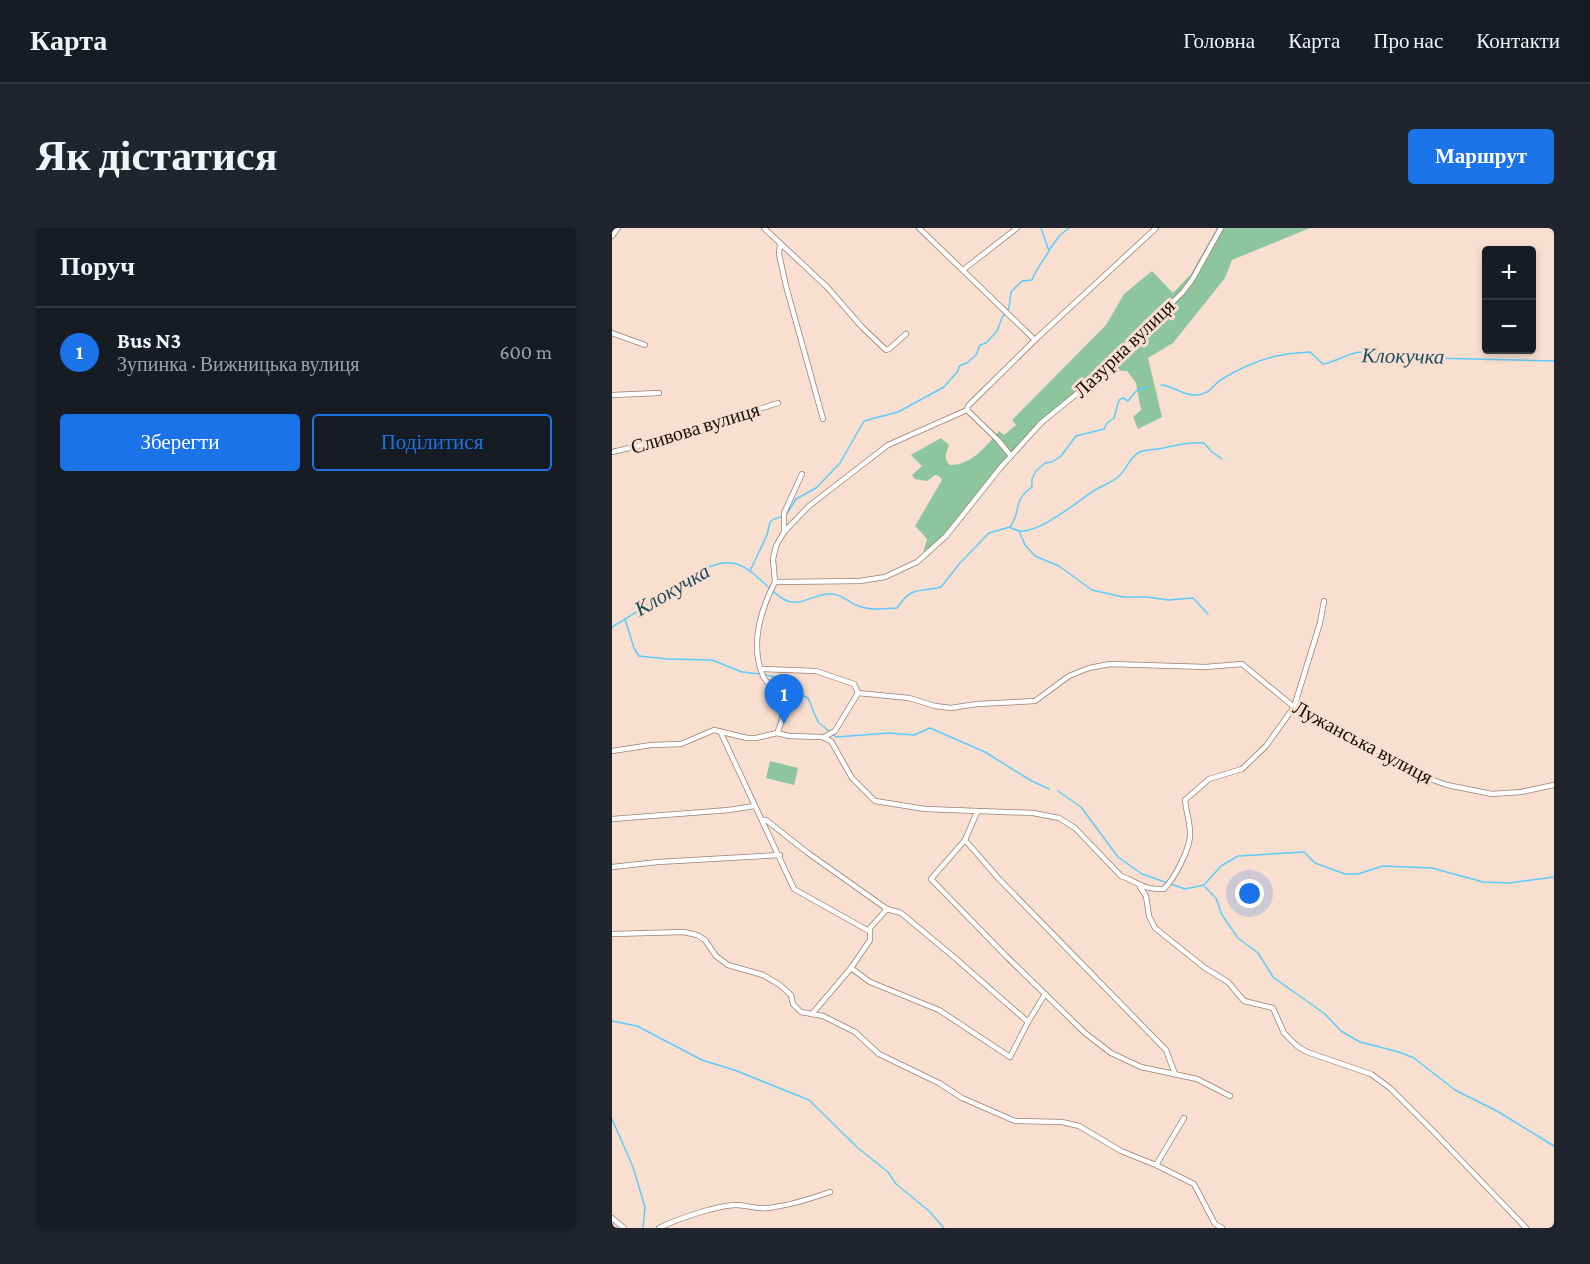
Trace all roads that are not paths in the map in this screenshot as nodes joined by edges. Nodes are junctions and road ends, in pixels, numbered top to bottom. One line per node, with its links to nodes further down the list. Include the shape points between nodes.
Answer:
1 (618, 228): 7 (street)
2 (764, 228): 8 (street)
3 (919, 228): 9 (street)
4 (1017, 228): 9 (street)
5 (1156, 228): 12 (street)
6 (1221, 228): 20 (street, Лазурна вулиця, via 1182,292 1041,423)
7 (612, 237)
8 (780, 244): 11 (street, via 886,350); 18 (street, via 786,286)
9 (963, 270): 12 (street)
10 (612, 333): 13 (street)
11 (906, 334)
12 (1035, 340): 17 (street, via 975,396)
13 (645, 345)
14 (659, 393): 15 (street)
15 (612, 395)
16 (778, 403): 19 (street, Сливова вулиця)
17 (966, 410): 20 (street); 22 (street, via 888,445 809,506)
18 (823, 419)
19 (612, 452)
20 (1011, 456): 23 (street, Лазурна вулиця, via 946,536 914,564 885,577 860,581)
21 (802, 474): 22 (street, via 783,516)
22 (784, 532): 23 (street, via 773,558)
23 (774, 584): 25 (street, via 756,635)
24 (1323, 601): 27 (street)
25 (762, 670): 26 (street, via 816,671 854,684); 29 (street, via 763,678 780,695 784,708)
26 (858, 693): 27 (street, Лужанська вулиця, via 909,698 951,708 1035,701 1065,678 1097,666 1242,664); 30 (street, via 835,731)
27 (1294, 707): 32 (street, Лужанська вулиця, via 1419,775 1447,784 1492,794); 40 (street, via 1266,746 1242,769 1209,779 1185,800 1191,836 1180,865 1164,889)
28 (720, 731): 29 (street, via 747,738); 31 (street, via 681,744); 33 (street)
29 (777, 733): 30 (street)
30 (827, 736): 34 (street, via 852,778 875,801)
31 (612, 751)
32 (1554, 785)
33 (754, 806): 35 (street); 36 (street)
34 (977, 812): 37 (street); 40 (street, via 1033,813 1059,818 1075,828 1115,872)
35 (612, 819)
36 (763, 820): 38 (street); 41 (street)
37 (965, 840): 45 (street, via 931,879); 48 (street, via 1166,1050)
38 (780, 855): 39 (street); 42 (street, via 795,889)
39 (612, 867)
40 (1140, 886): 57 (street, via 1155,928 1228,982 1244,1001 1273,1008 1284,1033 1297,1046 1371,1074 1390,1088)
41 (887, 909): 42 (street); 47 (street, via 901,913)
42 (869, 931): 44 (street, via 870,939)
43 (612, 933): 46 (street, via 697,935 728,965 762,975 791,995 801,1012)
44 (851, 968): 46 (street); 47 (street, via 870,982 939,1010 1010,1057)
45 (1045, 994): 47 (street); 48 (street, via 1111,1053 1141,1067)
46 (812, 1014): 51 (street, via 855,1032 879,1054 995,1114 1015,1121 1079,1126 1121,1151)
47 (1028, 1022)
48 (1175, 1074): 49 (street, via 1197,1079)
49 (1230, 1096)
50 (1184, 1118): 51 (street)
51 (1156, 1165): 56 (street, via 1194,1184 1215,1224)
52 (830, 1192): 55 (street, via 765,1209 726,1207)
53 (612, 1218): 54 (street)
54 (624, 1228)
55 (659, 1228)
56 (1222, 1228)
57 (1526, 1228)

